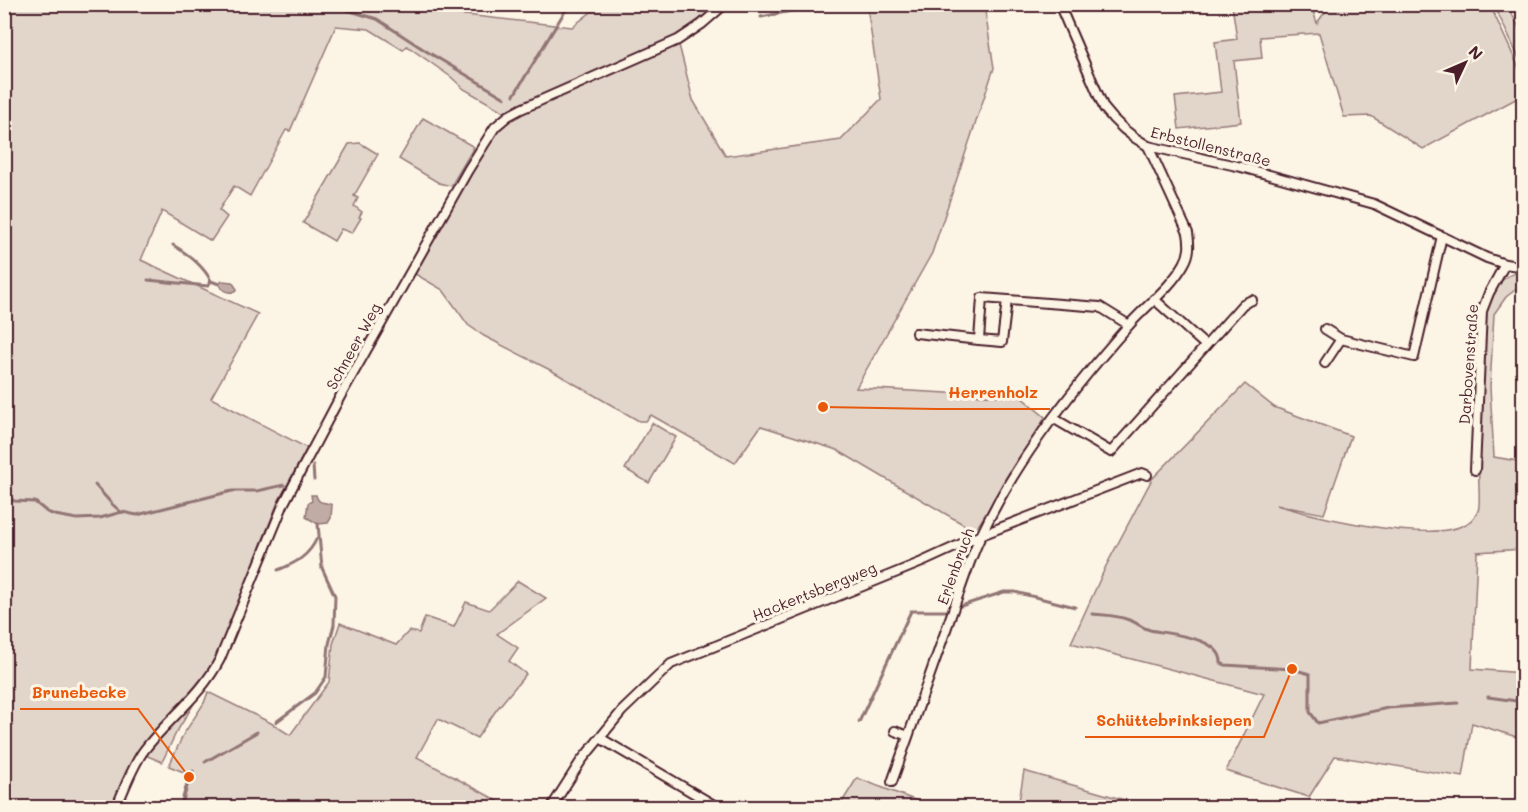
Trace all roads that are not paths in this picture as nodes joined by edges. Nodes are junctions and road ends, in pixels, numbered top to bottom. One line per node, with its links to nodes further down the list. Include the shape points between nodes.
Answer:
1 (725, 4): 25 (street, Schneer Weg, via 678,40 522,109 495,127 292,487 211,677 143,751)
2 (1059, 4): 3 (street, Erbstollenstraße, via 1104,108 1125,131)
3 (1148, 146): 4 (street, Erbstollenstraße, via 1363,200); 7 (street, Erlenbruch, via 1188,233 1190,246 1179,272)
4 (1442, 237): 5 (street, Erbstollenstraße); 13 (street, via 1414,357)
5 (1505, 264): 6 (street, Erbstollenstraße); 18 (street, Darbovenstraße, via 1482,311)
6 (1524, 267)
7 (1154, 299): 10 (street, Erlenbruch); 15 (street)
8 (1007, 300): 10 (street, via 1100,307); 14 (street, via 1002,342); 14 (street, via 982,298)
9 (1252, 300): 15 (street, via 1243,304)
10 (1129, 325): 17 (street, Erlenbruch)
11 (1325, 329): 13 (street)
12 (916, 333): 14 (street)
13 (1341, 339): 16 (street)
14 (979, 340)
15 (1205, 345): 17 (street, via 1111,452)
16 (1325, 363)
17 (1053, 418): 20 (street, Erlenbruch)
18 (1475, 470)
19 (1145, 474): 20 (street, Hackertsbergweg)
20 (979, 536): 22 (street, Erlenbruch); 23 (street, Hackertsbergweg, via 671,664)
21 (895, 731): 22 (street)
22 (908, 736): 24 (street, Erlenbruch)
23 (600, 738): 26 (street, Hackertsbergweg); 27 (street)
24 (892, 782)
25 (116, 807)
26 (551, 807)
27 (720, 807)

